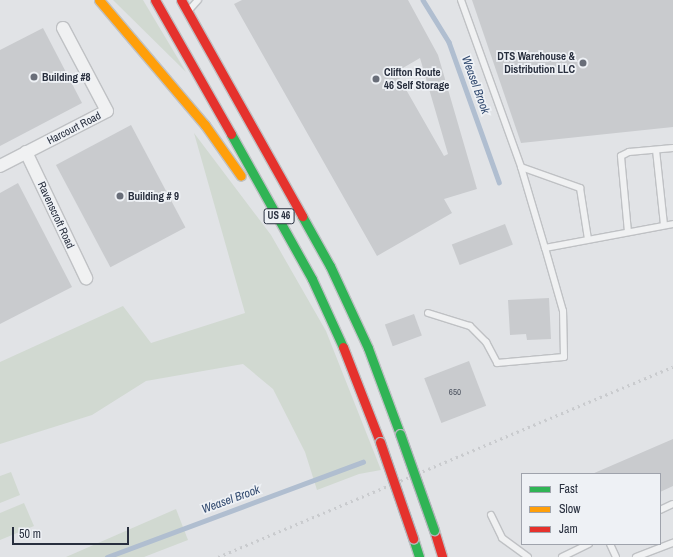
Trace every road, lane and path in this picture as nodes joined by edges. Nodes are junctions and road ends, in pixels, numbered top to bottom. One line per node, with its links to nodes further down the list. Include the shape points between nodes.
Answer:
1 (99, 0): 19 (highway, via 206,124)
2 (156, 0): 19 (highway, US 46)
3 (181, 0): 6 (highway, US 46)
4 (198, 0): 6 (lane)
5 (461, 0): 12 (lane)
6 (188, 12): 28 (highway, US 46, bridge, via 330,266 368,348)
7 (63, 28): 10 (street, Harcourt Road, via 107,111)
8 (673, 148): 9 (lane)
9 (656, 150): 14 (lane); 15 (lane, via 621,156)
10 (26, 152): 11 (street, Harcourt Road); 18 (street, Ravenscroft Road)
11 (0, 166)
12 (521, 167): 16 (lane, via 580,188); 17 (lane)
13 (673, 224): 14 (lane)
14 (664, 225): 15 (lane)
15 (628, 232): 16 (lane)
16 (588, 239): 17 (lane)
17 (545, 248): 20 (lane, via 564,311 564,357 497,363 486,342 470,326)
18 (86, 278)
19 (312, 279): 27 (highway, US 46, bridge, via 352,366)
20 (428, 313)
21 (673, 504): 22 (lane)
22 (661, 510)
23 (491, 515): 29 (lane, via 502,538)
24 (673, 543): 32 (lane)
25 (586, 545): 30 (lane)
26 (610, 545): 31 (lane)
27 (419, 557)
28 (442, 557)
29 (528, 557)
30 (562, 557)
31 (616, 557)
32 (636, 557)

